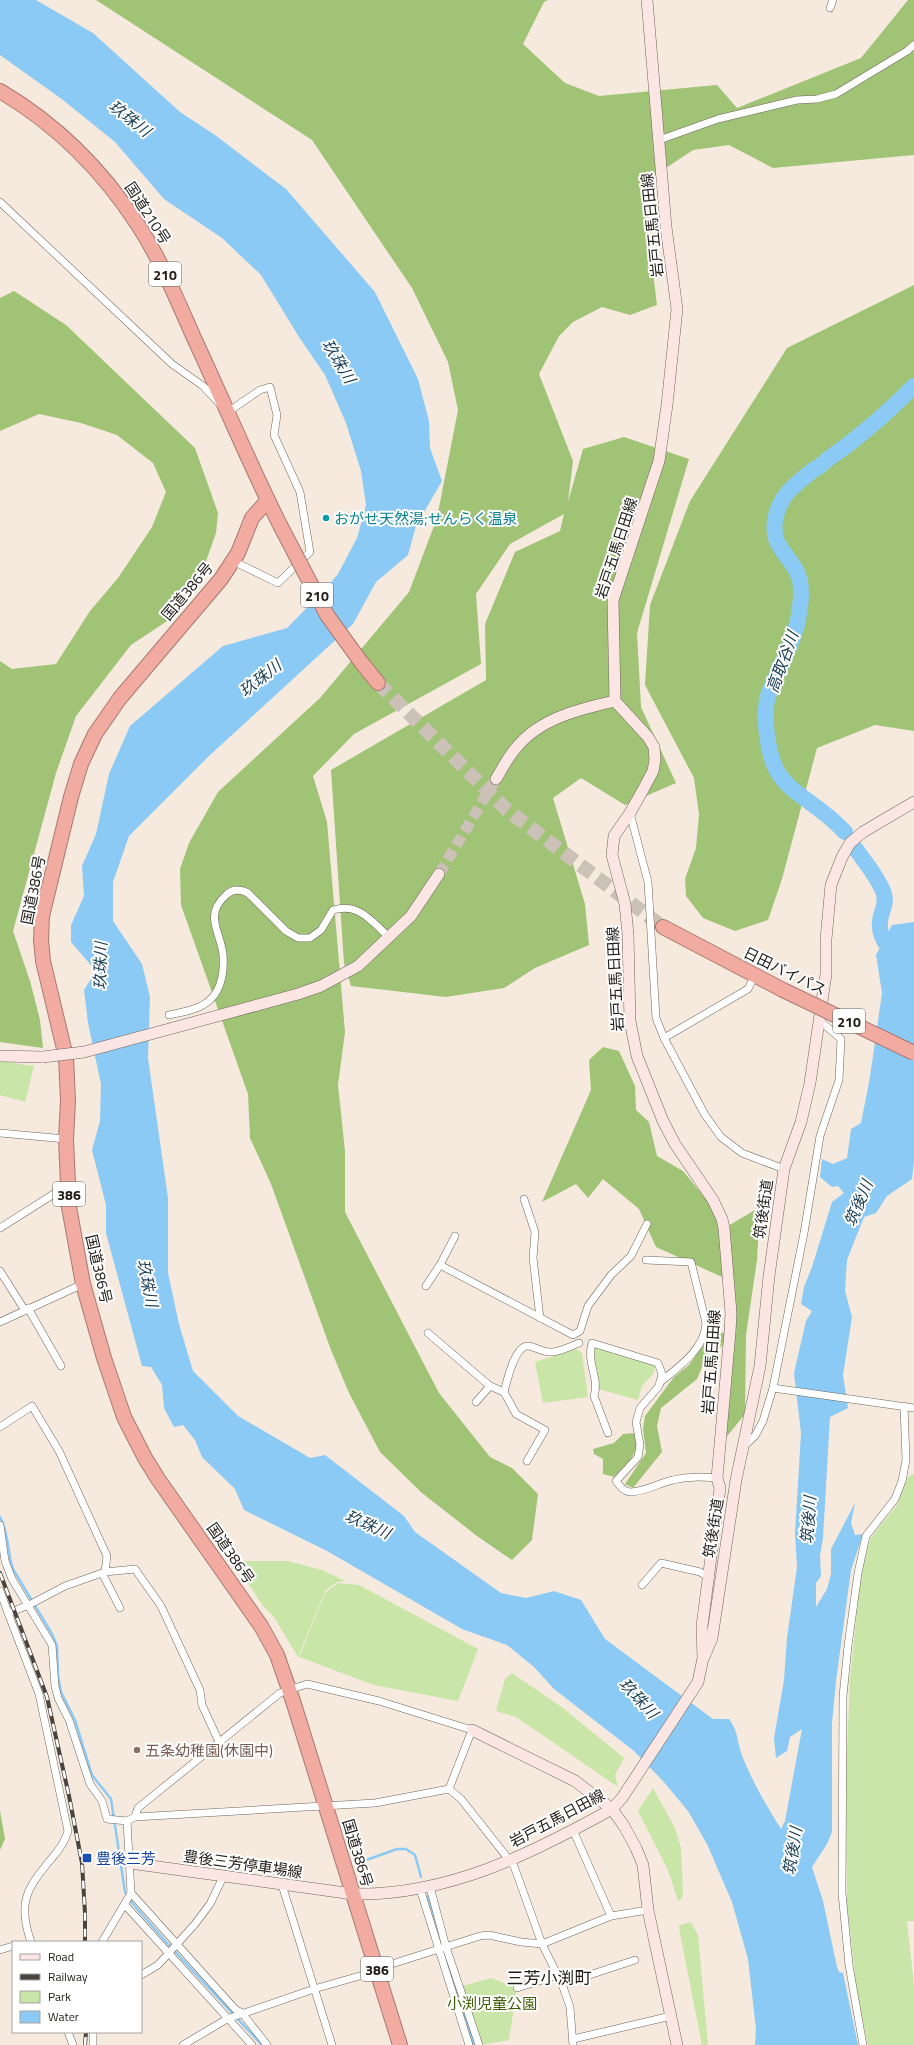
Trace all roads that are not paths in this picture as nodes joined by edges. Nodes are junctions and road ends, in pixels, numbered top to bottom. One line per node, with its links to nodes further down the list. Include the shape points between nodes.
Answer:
1 (647, 0): 6 (main road, 岩戸五馬日田線)
2 (833, 0): 3 (street)
3 (830, 8)
4 (914, 45): 6 (street, via 836,94 817,99 797,100 718,119)
5 (0, 92): 8 (highway, 国道210号 / 210, via 57,132 93,166 116,194 154,252)
6 (659, 140): 12 (main road, 岩戸五馬日田線, via 666,228 677,309 659,461 613,600)
7 (0, 202): 8 (street, via 172,364 203,386)
8 (228, 412): 9 (highway, 国道210号 / 210); 10 (street, via 260,390 270,387 277,415 274,434 300,492 310,552 278,583)
9 (268, 500): 10 (highway, 国道386号 / 386, via 252,518); 11 (highway, 210, bridge, via 327,615)
10 (232, 561): 26 (highway, 国道386号 / 386, via 221,578 107,716 87,750 71,797 44,905 41,940 45,973 66,1057)
11 (378, 683)
12 (615, 701): 13 (main road, via 571,711 540,727 517,747); 15 (main road, 岩戸五馬日田線, via 654,747 653,771)
13 (496, 779)
14 (914, 802): 21 (main road, 筑後街道, via 863,832 850,843 842,857 831,886 826,974)
15 (630, 814): 22 (street, via 648,882 656,1018); 57 (main road, 岩戸五馬日田線, via 614,836 612,855 625,904 630,1021 636,1049 663,1121 675,1144 713,1200 724,1228 731,1313)
16 (439, 874): 18 (main road, via 411,916)
17 (663, 927): 19 (highway, 日田バイパス / 210)
18 (390, 938): 20 (street, via 354,908 344,907 333,910 321,930 310,938 298,938 286,931 248,893 240,889 228,893 219,902 215,913 214,929 223,953 224,972 217,991 202,1007); 24 (main road, bridge, via 358,966 320,986 298,994 84,1052 43,1057)
19 (755, 975): 22 (street, via 748,989); 23 (highway, 日田バイパス / 210, bridge)
20 (169, 1015)
21 (819, 1020): 27 (main road, 筑後街道, via 810,1084 801,1122); 48 (street, via 842,1039 839,1080 820,1136 804,1233)
22 (664, 1038): 27 (street, via 705,1115 721,1136 742,1153)
23 (914, 1053)
24 (0, 1056)
25 (0, 1133): 26 (street)
26 (66, 1139): 28 (highway, 国道386号 / 386)
27 (784, 1169): 55 (main road, 筑後街道, via 760,1366)
28 (68, 1185): 31 (street); 36 (highway, 国道386号 / 386, via 71,1219)
29 (524, 1199): 39 (street, via 535,1232 534,1258)
30 (647, 1224): 42 (street, via 631,1256 612,1275 588,1306 580,1331)
31 (0, 1228)
32 (455, 1236): 34 (street)
33 (646, 1260): 46 (street, via 691,1262 706,1323 705,1333 698,1346)
34 (440, 1265): 37 (street); 39 (street)
35 (0, 1272): 38 (street)
36 (83, 1284): 38 (street); 67 (highway, 国道386号 / 386, via 115,1393 133,1436 158,1479 261,1626 277,1655)
37 (426, 1286)
38 (26, 1308): 40 (street); 45 (street)
39 (540, 1318): 42 (street)
40 (0, 1322)
41 (428, 1333): 47 (street)
42 (573, 1336): 43 (street)
43 (579, 1343): 44 (street); 49 (street, via 554,1352 524,1347 516,1354)
44 (590, 1350): 46 (street, via 592,1343 658,1363 662,1374); 54 (street, via 597,1389 594,1396)
45 (60, 1366)
46 (660, 1382): 57 (street, via 640,1408 636,1422 640,1445 638,1457 616,1481 622,1489 630,1492 679,1479)
47 (490, 1386): 49 (street); 50 (street)
48 (773, 1388): 51 (street); 55 (street, via 763,1421 755,1436)
49 (504, 1392): 56 (street, via 516,1414 545,1430)
50 (476, 1402)
51 (904, 1406): 52 (street); 119 (street, via 906,1460 902,1481 895,1499 866,1536 850,1631 843,1696 842,1893 849,1965)
52 (914, 1408)
53 (0, 1427): 59 (street, via 32,1406 59,1451 107,1556)
54 (608, 1433)
55 (742, 1448): 66 (main road, 筑後街道, via 712,1638)
56 (527, 1461)
57 (717, 1478): 60 (main road, 岩戸五馬日田線, via 720,1488)
58 (0, 1525): 63 (street, via 5,1561 12,1579)
59 (103, 1572): 63 (street, via 65,1586); 64 (street); 69 (street, via 135,1570 161,1606 200,1690 202,1705)
60 (710, 1578): 61 (street, via 700,1572 661,1563); 66 (main road, 岩戸五馬日田線, via 702,1626)
61 (642, 1585)
62 (0, 1592): 65 (street)
63 (29, 1605): 65 (street); 74 (street, via 52,1645 58,1698 69,1720 90,1784 102,1801 107,1819)
64 (120, 1608)
65 (8, 1613): 86 (street, via 39,1694 68,1831 65,1842 34,1880 25,1900 25,1923)
66 (703, 1658): 72 (main road, 岩戸五馬日田線, via 698,1682 692,1692 622,1798)
67 (289, 1689): 68 (street, via 307,1684 379,1701); 69 (street, via 280,1693); 71 (highway, 国道386号 / 386)
68 (472, 1730): 70 (street); 72 (main road, via 575,1781)
69 (220, 1744): 73 (street, via 138,1808)
70 (449, 1789): 71 (street, via 375,1803); 76 (street, via 461,1799)
71 (326, 1806): 73 (street); 82 (highway, 国道386号 / 386)
72 (612, 1809): 75 (main road, 岩戸五馬日田線); 84 (main road, via 636,1848 643,1865)
73 (135, 1817): 74 (street)
74 (127, 1821): 77 (street)
75 (573, 1830): 76 (main road, 岩戸五馬日田線); 85 (street)
76 (509, 1860): 80 (main road, 岩戸五馬日田線, via 465,1878); 89 (street, via 514,1866)
77 (130, 1863): 78 (main road, 豊後三芳停車場線); 81 (street)
78 (223, 1877): 79 (main road, 豊後三芳停車場線); 88 (street, via 210,1904)
79 (282, 1885): 82 (main road, 豊後三芳停車場線); 101 (street)
80 (425, 1888): 82 (main road, 岩戸五馬日田線, via 386,1894); 91 (street); 92 (street)
81 (131, 1893): 83 (street); 88 (street)
82 (353, 1894): 96 (highway, 国道386号 / 386)
83 (125, 1905): 87 (street); 94 (street)
84 (648, 1910): 85 (street); 103 (main road)
85 (611, 1916): 89 (street)
86 (29, 1941)
87 (103, 1941)
88 (176, 1944): 94 (street); 102 (street, via 235,2009)
89 (542, 1944): 91 (street, via 490,1935); 98 (street)
90 (12, 1946): 93 (street)
91 (446, 1947): 92 (street); 117 (street)
92 (438, 1949): 96 (street); 116 (street)
93 (0, 1950)
94 (168, 1953): 97 (street, via 158,1965); 104 (street)
95 (635, 1960): 99 (street)
96 (377, 1970): 101 (street); 115 (highway, 国道386号 / 386)
97 (142, 1974)
98 (558, 1975): 99 (street); 100 (street)
99 (562, 1984): 107 (street, via 570,2007)
100 (516, 1988)
101 (314, 1989): 102 (street); 114 (street)
102 (242, 2013): 104 (street); 113 (street)
103 (671, 2016): 107 (street); 118 (main road)
104 (227, 2018): 108 (street); 112 (street)
105 (68, 2033): 109 (street)
106 (93, 2033): 110 (street)
107 (573, 2042)
108 (193, 2043): 111 (street)
109 (73, 2045)
110 (92, 2045)
111 (184, 2045)
112 (252, 2045)
113 (267, 2045)
114 (332, 2045)
115 (400, 2045)
116 (469, 2045)
117 (479, 2045)
118 (677, 2045)
119 (863, 2045)

